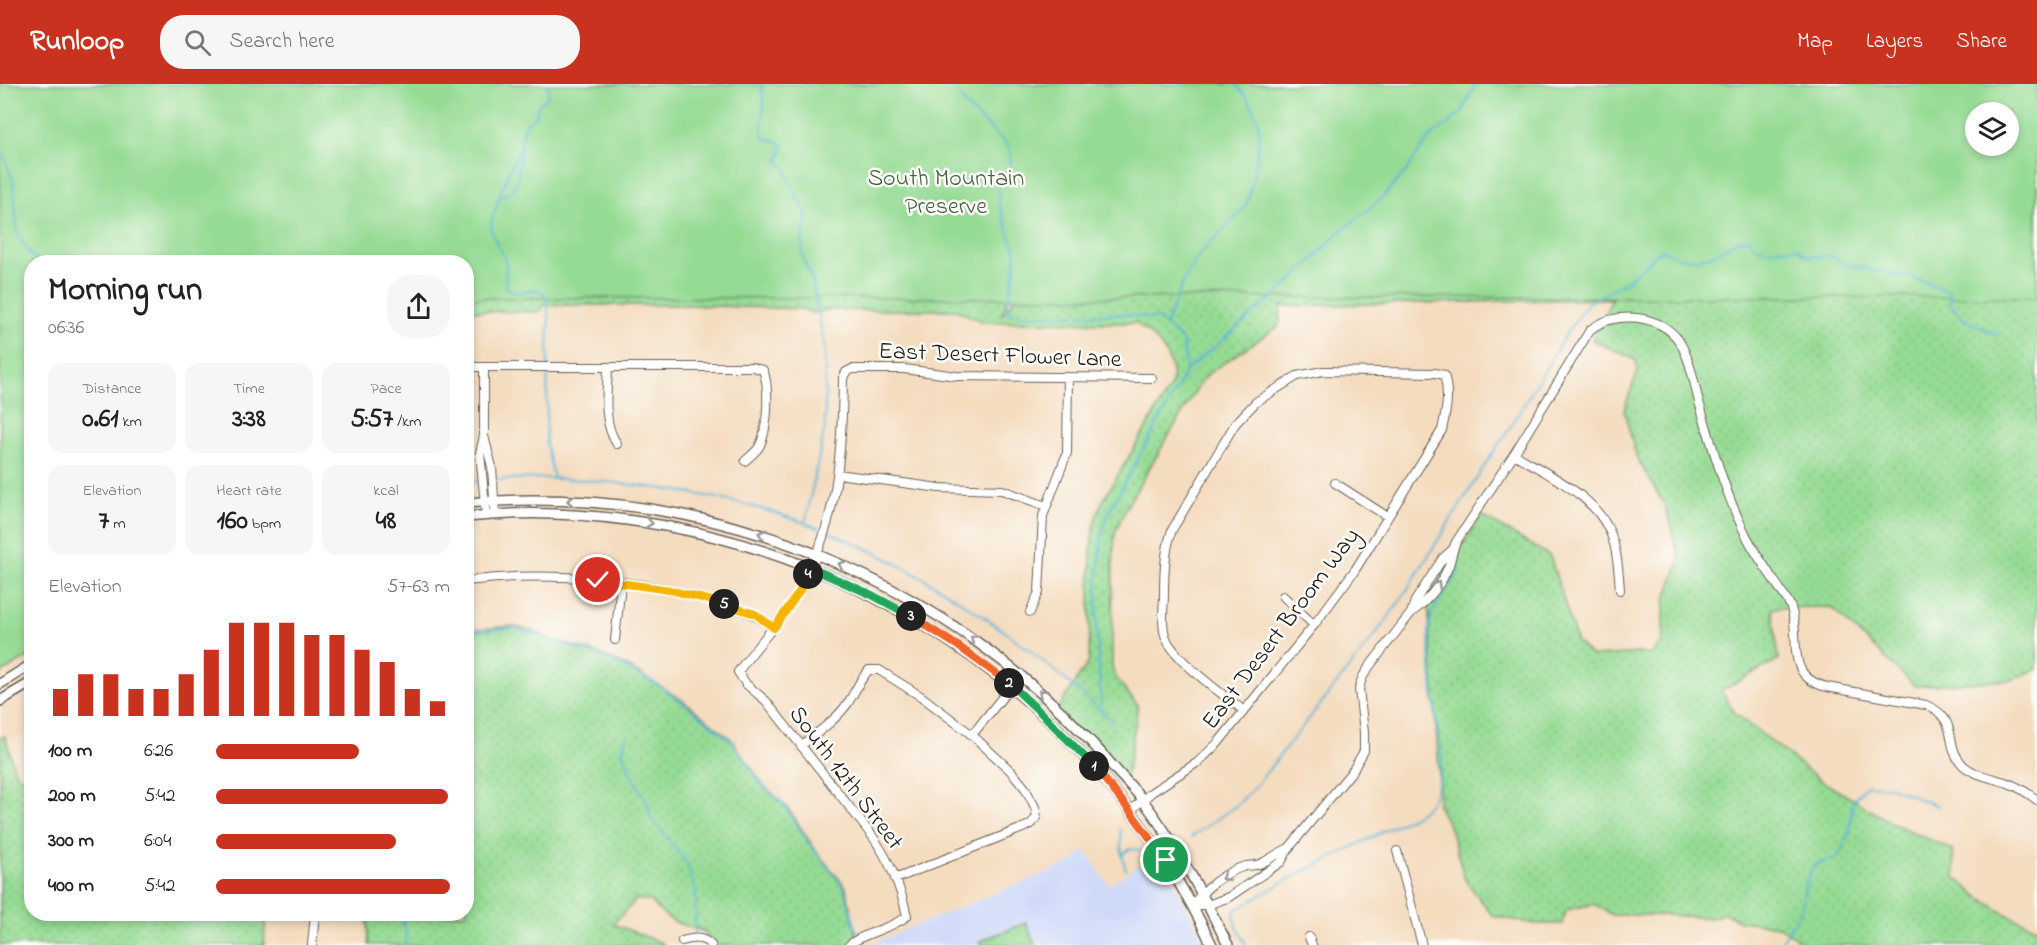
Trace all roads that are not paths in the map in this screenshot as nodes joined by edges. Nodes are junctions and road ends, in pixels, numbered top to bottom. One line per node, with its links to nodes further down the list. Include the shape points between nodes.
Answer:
1 (474, 367): 2 (street)
2 (484, 367): 3 (street); 6 (street)
3 (608, 368): 7 (street, via 608,422); 9 (street, via 763,370 765,428 759,448)
4 (1068, 377): 5 (street, East Desert Flower Lane); 12 (street, East Desert Flower Lane, via 957,376 904,369 852,369 843,378); 16 (street, via 1067,453)
5 (1152, 378)
6 (484, 436): 10 (street); 11 (street)
7 (617, 444)
8 (1514, 453): 26 (street, via 1593,506 1614,542); 42 (street, via 1590,330 1610,319 1648,319 1663,326 1680,343 1712,446 1746,535 1791,606 1797,659 1806,679 1937,710 1951,729 1952,747 1964,765 2011,784); 44 (street, via 1411,613 1368,667 1359,689 1367,752)
9 (745, 461)
10 (491, 464): 11 (street); 14 (street, via 493,485)
11 (481, 465): 14 (street, via 483,488)
12 (838, 474): 16 (street, via 939,488 1002,490); 22 (street)
13 (1335, 483): 20 (street)
14 (489, 501): 15 (street); 17 (street, one-way to 14, via 565,500); 18 (street)
15 (474, 502)
16 (1046, 506): 28 (street, via 1039,592)
17 (674, 513): 21 (street); 22 (street, one-way to 17, via 728,524)
18 (490, 515): 19 (street); 21 (street, one-way to 21, via 566,514)
19 (474, 516)
20 (1388, 517): 29 (street, East Desert Broom Way); 38 (street, East Desert Broom Way, via 1442,430 1447,405 1444,375 1310,372 1256,402 1235,424 1166,546 1165,635 1171,649 1184,662)
21 (670, 526): 23 (street, via 726,539)
22 (817, 555): 23 (street); 33 (street, one-way to 22, via 923,606)
23 (811, 568): 30 (street); 36 (street, via 919,621)
24 (474, 580): 25 (street, via 561,577)
25 (621, 583): 30 (street, via 691,594 755,614); 31 (street)
26 (1620, 590)
27 (1283, 596): 29 (street)
28 (1030, 612)
29 (1314, 625): 38 (street, East Desert Broom Way)
30 (774, 628): 40 (street, South 12th Street, via 738,672)
31 (615, 640)
32 (24, 671): 34 (street)
33 (1021, 674): 36 (street); 41 (street, one-way to 33, via 1084,733)
34 (0, 684)
35 (24, 686): 37 (street)
36 (1012, 686): 39 (street); 43 (street, via 1075,746)
37 (0, 701)
38 (1244, 711): 41 (street, East Desert Broom Way, via 1198,762)
39 (972, 735): 40 (street, via 922,697 879,670 869,670 847,705); 46 (street, via 1025,788 1038,817 1030,825)
40 (801, 746): 46 (street, South 12th Street, via 873,837)
41 (1142, 799): 43 (street, East Desert Broom Way); 47 (street)
42 (2037, 800)
43 (1130, 811): 49 (street)
44 (1289, 848): 47 (street, one-way to 47); 48 (street, via 1269,872 1230,897)
45 (1397, 850): 57 (street)
46 (895, 879): 54 (street, South 12th Street, via 907,916)
47 (1201, 892): 48 (street); 49 (street)
48 (1208, 904): 49 (street); 56 (street)
49 (1193, 905): 55 (street)
50 (314, 921): 52 (street)
51 (682, 941): 53 (street, via 705,939)
52 (312, 945)
53 (711, 945)
54 (849, 945)
55 (1212, 945)
56 (1228, 945)
57 (1422, 945)

